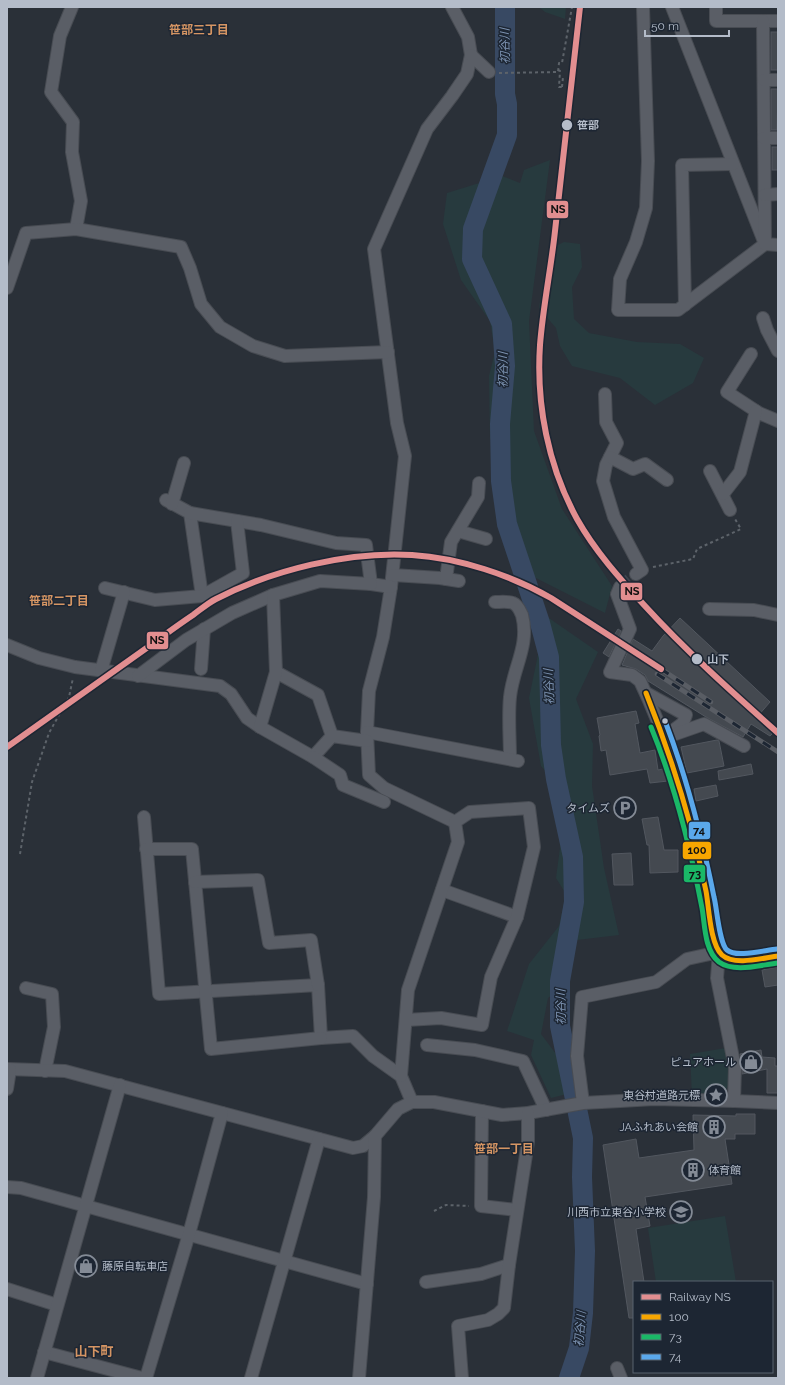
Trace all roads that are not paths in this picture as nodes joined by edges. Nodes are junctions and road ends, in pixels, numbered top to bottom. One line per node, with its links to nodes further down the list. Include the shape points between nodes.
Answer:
1 (72, 7): 17 (street, via 60,36 52,92 73,122 72,152 81,201)
2 (452, 7): 8 (street, via 468,37)
3 (643, 7): 21 (street, via 648,161 646,208 636,242 620,279 618,310 678,310)
4 (672, 7): 14 (street)
5 (716, 7): 6 (street, via 716,21)
6 (763, 21): 7 (street); 10 (street)
7 (778, 21)
8 (471, 55): 9 (street); 24 (street, via 467,74 427,129 374,249)
9 (489, 72)
10 (764, 80): 11 (street); 12 (street)
11 (778, 80)
12 (764, 138): 13 (street); 15 (street)
13 (778, 138)
14 (733, 164): 18 (street); 21 (street, via 682,165)
15 (764, 194): 16 (street); 18 (street)
16 (778, 194)
17 (76, 229): 20 (street, via 26,233); 24 (street, via 181,247 201,304 220,327 253,346 285,356)
18 (765, 244): 19 (street); 21 (street)
19 (778, 245)
20 (7, 288)
21 (685, 305)
22 (763, 318): 23 (street)
23 (778, 351)
24 (388, 352): 42 (street, via 397,423 406,456)
25 (751, 354): 27 (street, via 727,392)
26 (604, 394): 29 (street, via 606,422 616,443)
27 (756, 411): 28 (street); 34 (street, via 740,472)
28 (778, 421)
29 (610, 456): 32 (street, via 633,469 645,464); 40 (street, via 603,481 614,517)
30 (184, 463): 36 (street, via 169,502)
31 (710, 471): 34 (street)
32 (667, 480)
33 (479, 483): 38 (street, via 478,497)
34 (723, 494): 35 (street)
35 (730, 510)
36 (190, 513): 37 (street); 49 (street)
37 (237, 521): 44 (street, via 336,543 366,545); 49 (street, via 243,573)
38 (458, 531): 39 (street); 41 (street, via 451,542)
39 (486, 539)
40 (639, 572)
41 (446, 578): 42 (street); 43 (street)
42 (392, 581): 44 (street); 62 (street, via 383,637 370,690)
43 (459, 581)
44 (371, 584): 48 (street, via 320,581)
45 (620, 587): 59 (street, via 617,594 630,629 610,672 632,675 640,681)
46 (105, 588): 47 (street)
47 (124, 592): 49 (street, via 155,600); 56 (street)
48 (273, 594): 53 (street); 57 (street)
49 (202, 596)
50 (495, 602): 62 (street, via 512,602 517,606 524,626 524,644 510,697 514,760)
51 (709, 609): 52 (street, via 754,610)
52 (778, 615)
53 (204, 629): 55 (street); 58 (street)
54 (7, 645): 56 (street, via 40,658)
55 (201, 668)
56 (101, 671): 58 (street)
57 (276, 672): 60 (street); 61 (street, via 318,695)
58 (138, 676): 60 (street, via 220,686 231,694 247,718)
59 (646, 693): 63 (street); 63 (street, via 686,715 683,723)
60 (260, 728): 65 (street)
61 (332, 736): 62 (street); 65 (street)
62 (367, 736): 68 (street, via 368,775 384,788)
63 (664, 738): 64 (street, via 704,724); 73 (street, via 681,785)
64 (744, 746)
65 (313, 757): 66 (street, via 340,775 343,784)
66 (384, 802)
67 (144, 817): 69 (street)
68 (455, 822): 71 (street, via 458,842); 72 (street, via 470,812 528,808 534,847)
69 (146, 849): 70 (street, via 192,849); 77 (street, via 159,994)
70 (195, 882): 75 (street, via 258,880 269,944 311,940); 77 (street)
71 (442, 890): 72 (street); 78 (street, via 408,990)
72 (517, 917): 78 (street, via 491,977 482,1025 441,1018)
73 (719, 952): 74 (street, via 729,960 735,961); 86 (street, via 717,978 735,1068); 89 (street, via 687,959 656,982 582,997 577,1056)
74 (778, 956)
75 (318, 985): 77 (street); 79 (street)
76 (26, 988): 82 (street, via 52,994 54,1027)
77 (206, 992): 79 (street, via 212,1049)
78 (406, 1020): 83 (street)
79 (321, 1038): 83 (street, via 353,1036 373,1056)
80 (428, 1045): 90 (street, via 476,1050 523,1061)
81 (8, 1069): 82 (street); 85 (street)
82 (45, 1071): 84 (street, via 64,1071)
83 (402, 1076): 87 (street)
84 (120, 1085): 92 (street); 97 (street)
85 (7, 1089)
86 (734, 1101): 88 (street); 89 (street, via 654,1099)
87 (412, 1102): 91 (street, via 434,1102); 94 (street, via 398,1109)
88 (778, 1103)
89 (584, 1104): 90 (street)
90 (546, 1110): 93 (street)
91 (482, 1111): 93 (street, via 502,1115); 98 (street, via 481,1206)
92 (222, 1113): 95 (street); 99 (street)
93 (528, 1114): 98 (street, via 528,1142)
94 (375, 1136): 95 (street, via 363,1146 353,1148); 103 (street, via 374,1197)
95 (319, 1139): 100 (street)
96 (7, 1187): 97 (street, via 21,1188)
97 (86, 1206): 99 (street); 105 (street)
98 (517, 1210): 101 (street)
99 (189, 1234): 100 (street); 109 (street)
100 (284, 1262): 103 (street); 110 (street)
101 (509, 1265): 102 (street, via 481,1274); 112 (street, via 504,1308 488,1320 458,1326)
102 (426, 1282)
103 (367, 1284): 111 (street)
104 (7, 1290): 105 (street)
105 (57, 1305): 106 (street)
106 (44, 1352): 107 (street); 108 (street)
107 (37, 1378)
108 (142, 1378)
109 (146, 1378)
110 (252, 1378)
111 (359, 1378)
112 (462, 1378)

